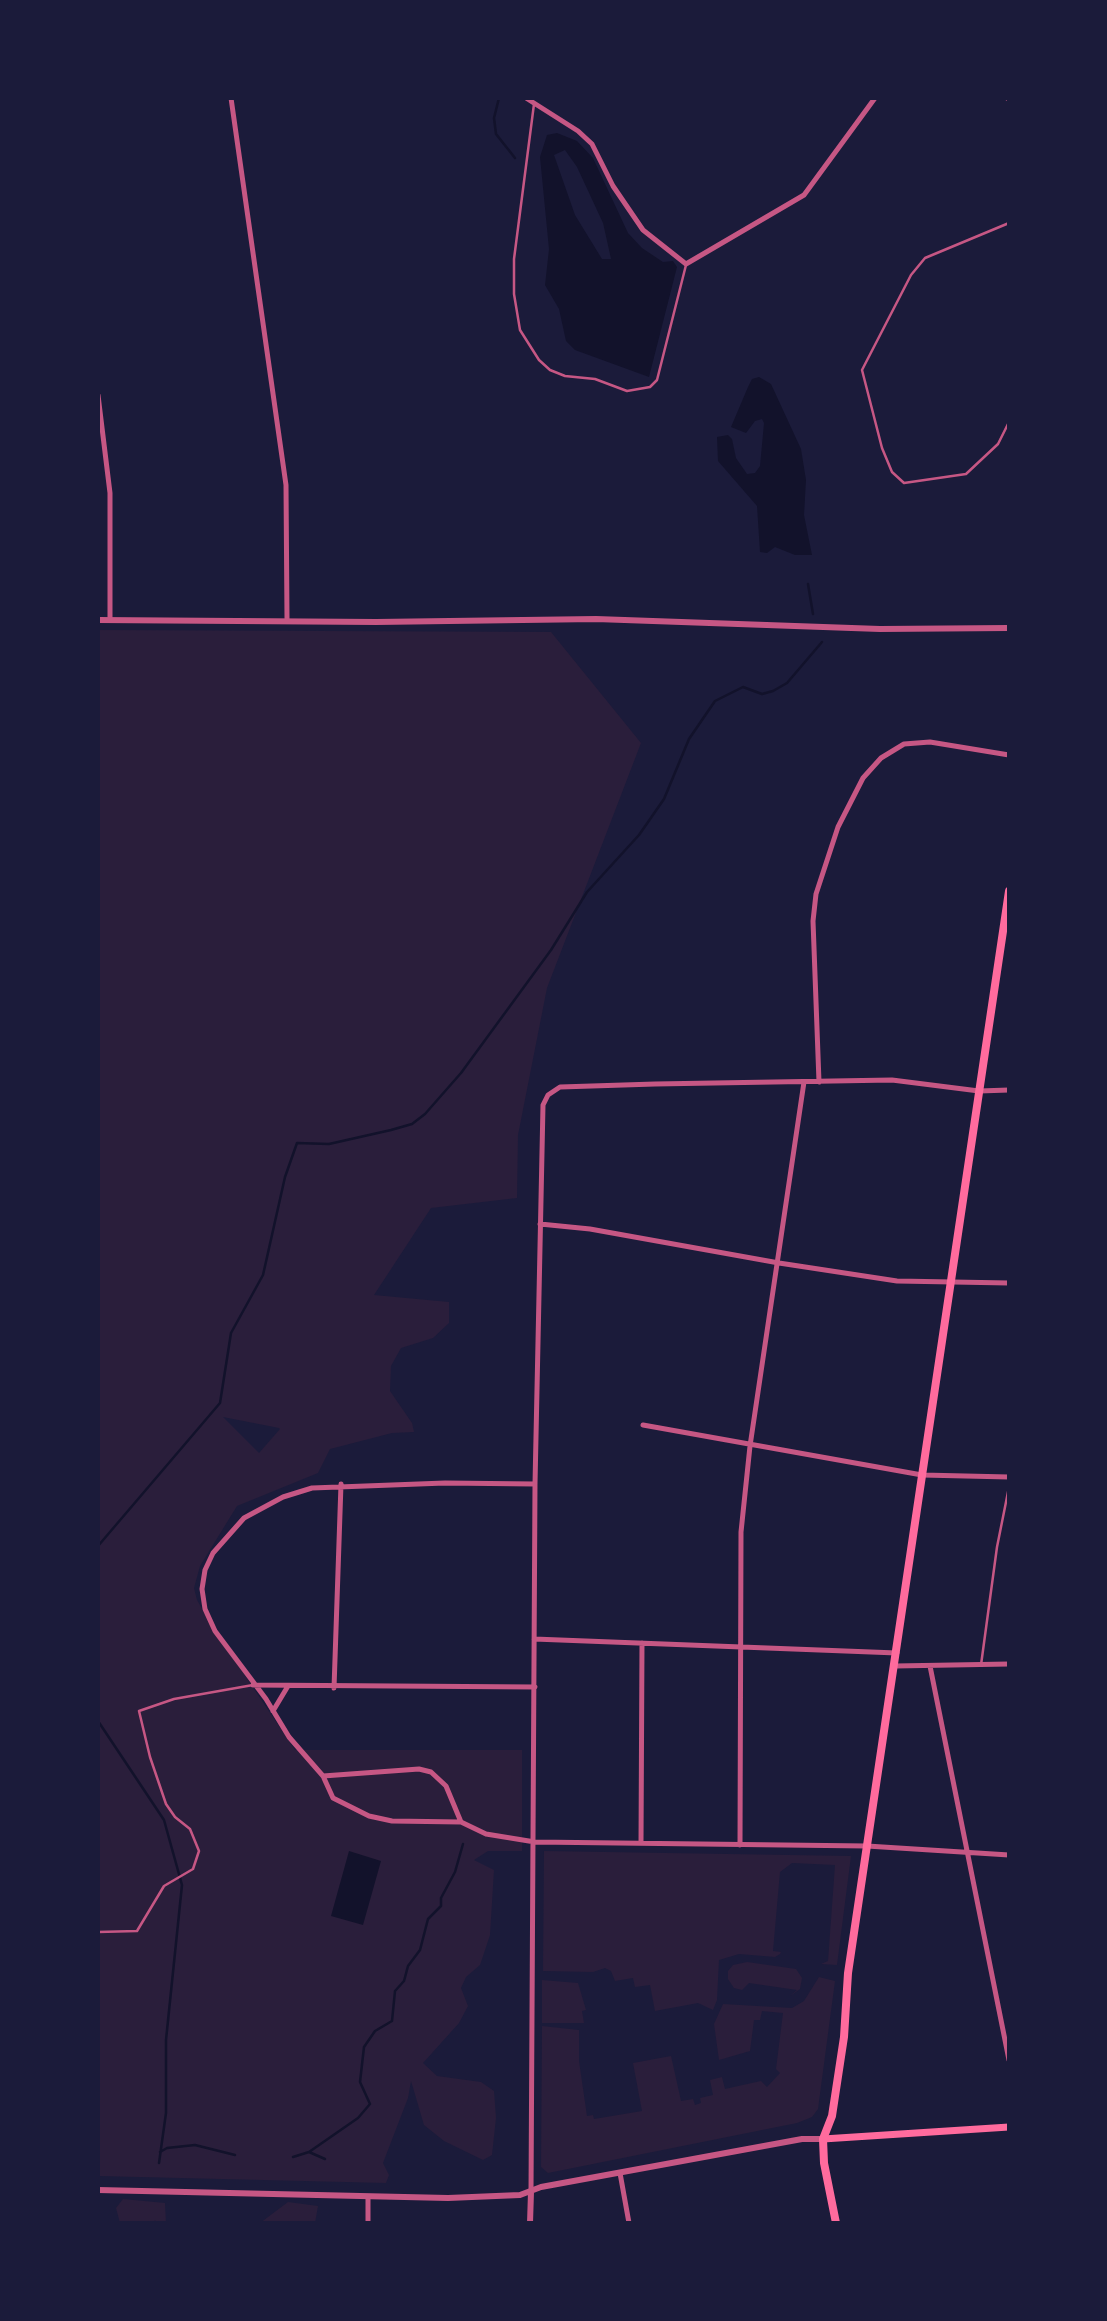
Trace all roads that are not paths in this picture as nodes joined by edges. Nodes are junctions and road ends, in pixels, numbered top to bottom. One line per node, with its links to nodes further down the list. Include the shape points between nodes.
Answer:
1 (231, 98): 9 (street, via 286,485)
2 (526, 98): 4 (street)
3 (874, 98): 6 (street, via 804,195)
4 (534, 104): 6 (street, via 593,144 613,186 643,230); 6 (lane, via 513,259 513,294 520,330 539,360 565,376 595,379 627,391 650,387 657,380)
5 (1009, 223): 8 (lane, via 925,258 911,275 862,370 882,448 892,472 904,482 966,474 998,444)
6 (686, 264)
7 (98, 395): 11 (street, via 110,494)
8 (1009, 422)
9 (286, 619): 11 (street); 12 (street, via 596,619 880,629)
10 (98, 620): 11 (street)
11 (110, 620)
12 (1009, 628)
13 (1009, 755): 16 (street, via 930,742 904,744 881,758 863,778 838,827 816,894)
14 (1009, 891): 17 (main road)
15 (804, 1082): 16 (street); 19 (street, via 559,1087 542,1105); 20 (street)
16 (819, 1082): 17 (street, via 892,1080)
17 (979, 1090): 18 (street); 21 (main road)
18 (1009, 1090)
19 (540, 1224): 20 (street); 28 (street)
20 (779, 1264): 21 (street, via 897,1281); 24 (street)
21 (952, 1282): 22 (street); 25 (main road)
22 (1009, 1283)
23 (643, 1425): 24 (street)
24 (750, 1446): 25 (street); 32 (street, via 741,1532)
25 (922, 1475): 26 (street); 33 (main road)
26 (1009, 1477)
27 (341, 1484): 28 (street); 38 (street, via 283,1497 244,1518 222,1540 205,1570 205,1609); 41 (street)
28 (535, 1484): 30 (street)
29 (1009, 1486): 35 (lane)
30 (534, 1639): 31 (street); 40 (street)
31 (642, 1643): 32 (street); 46 (street)
32 (740, 1645): 33 (street); 47 (street)
33 (897, 1653): 37 (main road)
34 (1009, 1664): 35 (street)
35 (981, 1665): 36 (street)
36 (930, 1666): 37 (street); 49 (street)
37 (895, 1667): 48 (main road)
38 (253, 1685): 39 (street); 42 (street); 51 (lane, via 174,1699 139,1712 166,1804 198,1843 193,1868 164,1886 137,1931)
39 (288, 1686): 41 (street); 42 (street)
40 (535, 1687): 41 (street); 45 (street)
41 (334, 1688)
42 (273, 1711): 43 (street)
43 (323, 1776): 44 (street, via 332,1798 369,1816 415,1823); 44 (street, via 431,1772 446,1786)
44 (461, 1822): 45 (street, via 486,1835)
45 (535, 1842): 46 (street); 57 (street)
46 (641, 1843): 47 (street)
47 (740, 1845): 48 (street)
48 (867, 1846): 49 (street); 54 (main road, via 846,1984 844,2038 832,2116)
49 (968, 1853): 50 (street); 52 (street)
50 (1009, 1856)
51 (98, 1932)
52 (1009, 2060)
53 (1009, 2127): 54 (main road)
54 (823, 2138): 55 (street); 62 (main road)
55 (620, 2173): 57 (street); 61 (street)
56 (98, 2190): 58 (street)
57 (531, 2192): 58 (street); 60 (street)
58 (368, 2197): 59 (street)
59 (368, 2223)
60 (530, 2223)
61 (629, 2223)
62 (836, 2223)

